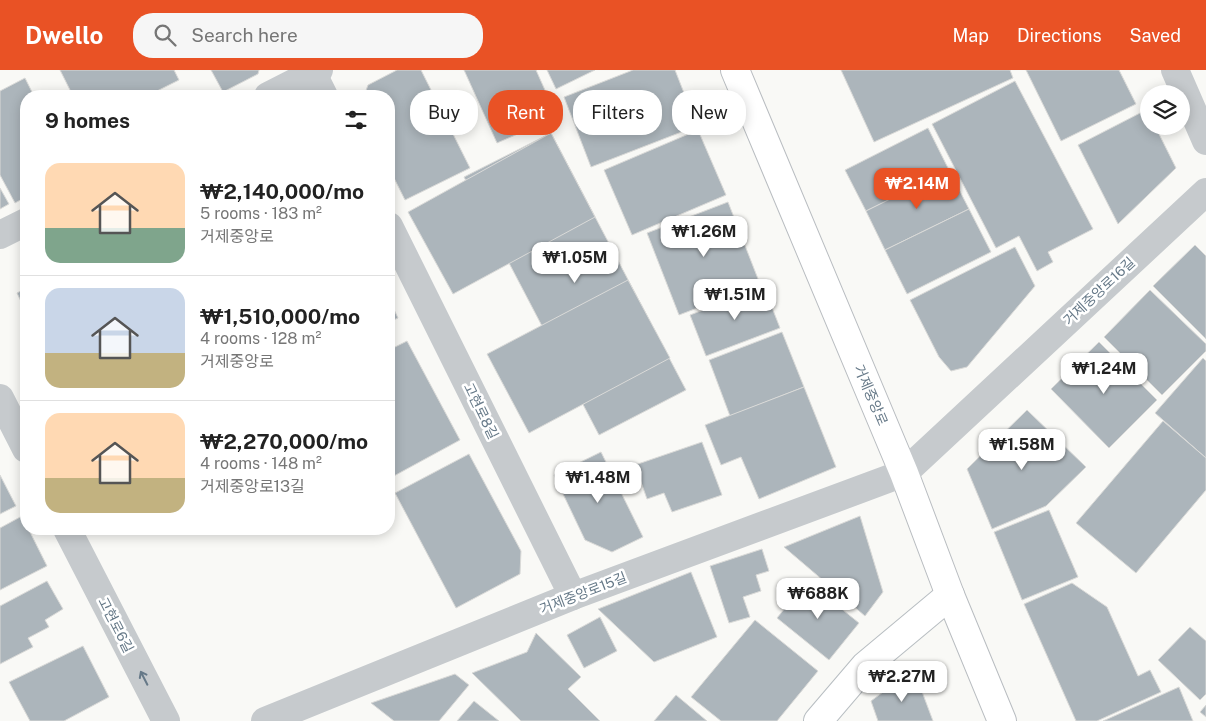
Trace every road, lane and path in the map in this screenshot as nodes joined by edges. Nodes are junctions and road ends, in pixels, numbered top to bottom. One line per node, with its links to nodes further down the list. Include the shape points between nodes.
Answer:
1 (735, 70): 12 (main road, 거제중앙로)
2 (1175, 70): 5 (street)
3 (317, 77): 4 (street)
4 (283, 90)
5 (1206, 141)
6 (1206, 192): 12 (street, 거제중앙로16길)
7 (20, 225): 8 (street)
8 (0, 235)
9 (395, 238): 15 (street, 고현로8길)
10 (0, 398): 11 (street)
11 (20, 437)
12 (904, 473): 14 (main road, 거제중앙로); 15 (street, 거제중앙로15길)
13 (70, 535): 16 (street, 고현로6길, one-way to 13)
14 (950, 595): 18 (main road, via 865,666); 19 (main road, 거제중앙로)
15 (573, 596): 17 (street, 거제중앙로15길)
16 (166, 721)
17 (265, 721)
18 (818, 721)
19 (1002, 721)

